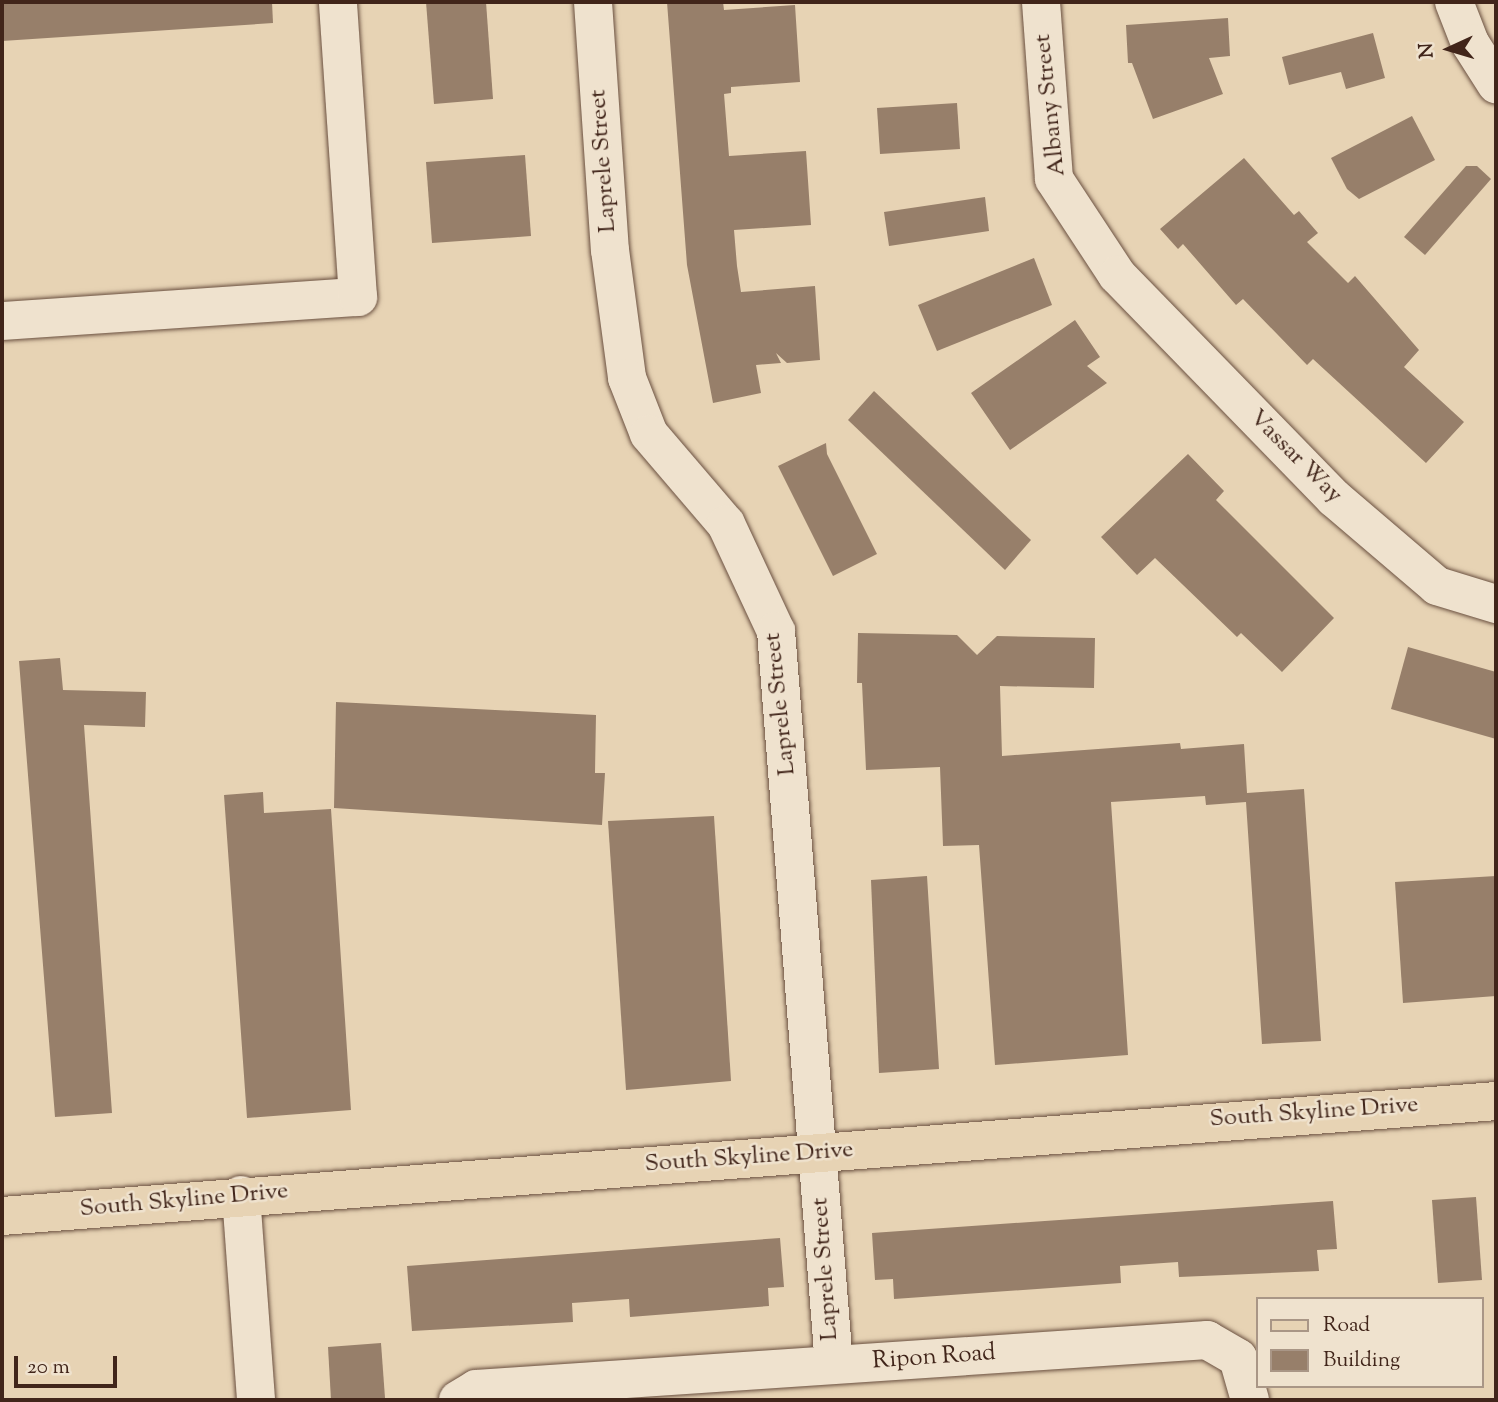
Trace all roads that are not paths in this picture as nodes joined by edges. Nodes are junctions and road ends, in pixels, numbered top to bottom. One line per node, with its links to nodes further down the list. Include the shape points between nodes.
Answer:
1 (338, 2): 7 (street, via 358,297)
2 (593, 2): 10 (street, Laprele Street, via 610,250 627,378 649,434 726,524 776,631)
3 (1041, 2): 6 (street, Albany Street, via 1054,179)
4 (1454, 2): 5 (street, via 1470,43)
5 (1496, 84)
6 (1117, 275): 8 (street, Vassar Way, via 1334,498 1437,586)
7 (2, 321)
8 (1496, 604)
9 (1496, 1101): 10 (main road, South Skyline Drive)
10 (817, 1153): 11 (main road, South Skyline Drive); 13 (street, Laprele Street)
11 (241, 1195): 12 (main road, South Skyline Drive); 14 (street)
12 (2, 1216)
13 (834, 1365): 15 (street, Ripon Road, via 476,1389); 16 (street, Ripon Road, via 1207,1340 1238,1358)
14 (256, 1400)
15 (458, 1400)
16 (1250, 1400)

